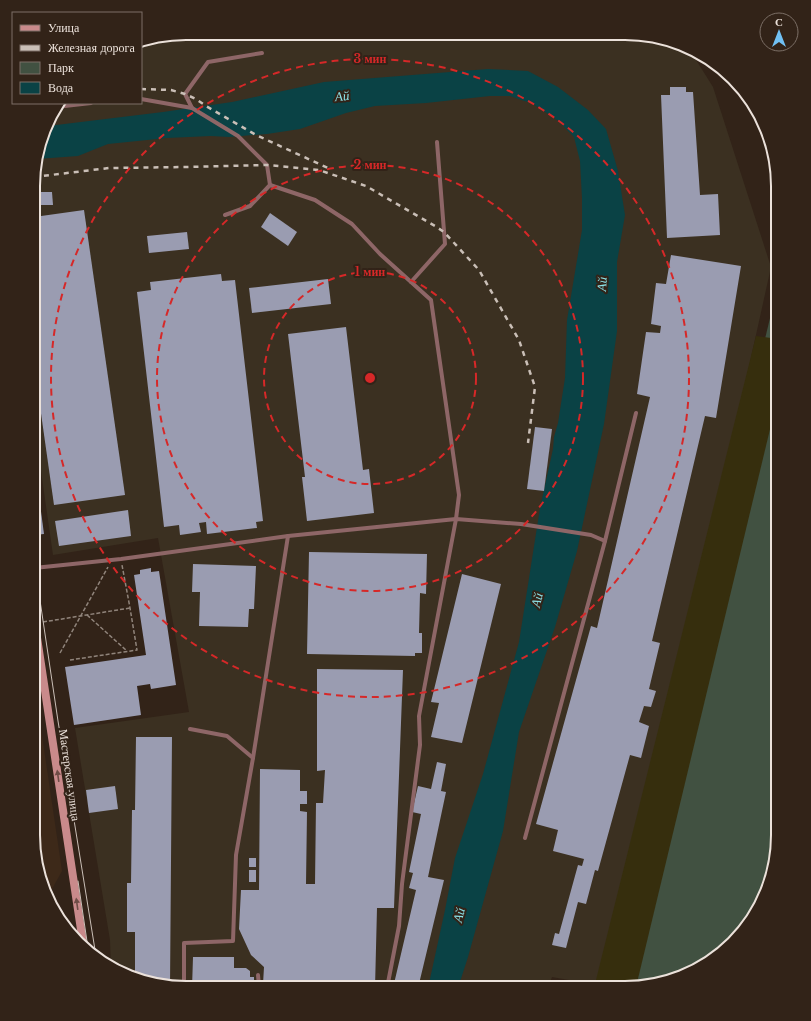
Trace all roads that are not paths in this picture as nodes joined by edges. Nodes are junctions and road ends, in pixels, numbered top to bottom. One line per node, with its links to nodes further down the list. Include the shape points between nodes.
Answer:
1 (262, 53): 5 (lane, via 208,62 185,94)
2 (142, 99): 5 (lane)
3 (82, 104): 4 (lane)
4 (64, 106)
5 (192, 108): 7 (lane, via 238,136 267,165)
6 (437, 142): 9 (lane, via 445,244)
7 (270, 185): 8 (lane, via 250,206); 9 (lane, via 315,200 352,224)
8 (225, 215)
9 (411, 282): 11 (lane, via 431,300 459,495)
10 (636, 413): 13 (lane)
11 (456, 519): 12 (lane); 13 (lane, via 522,524 591,535); 23 (lane, via 419,716 420,745 399,926)
12 (288, 536): 14 (lane); 17 (lane)
13 (605, 541): 18 (lane)
14 (40, 567)
15 (40, 655): 19 (main road, Мастерская улица, one-way to 15)
16 (190, 729): 17 (lane, via 227,736)
17 (253, 758): 21 (lane, via 236,855 233,941 184,943)
18 (525, 838)
19 (82, 937)
20 (258, 975): 22 (lane)
21 (184, 981)
22 (259, 981)
23 (388, 981)

